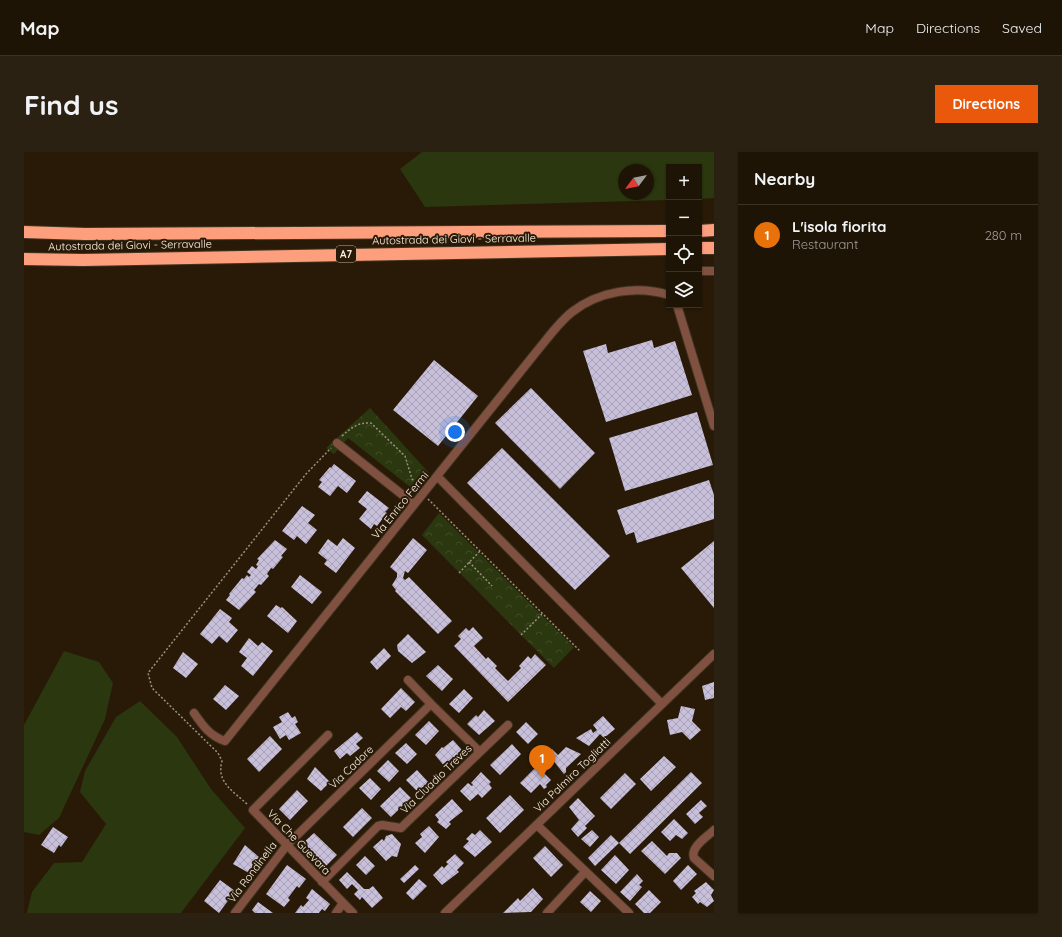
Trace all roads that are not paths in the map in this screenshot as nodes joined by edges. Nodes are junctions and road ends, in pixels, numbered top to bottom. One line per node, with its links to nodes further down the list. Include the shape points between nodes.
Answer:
1 (714, 230): 3 (highway)
2 (666, 231): 4 (highway, Autostrada dei Giovi - Serravalle / A7, via 85,234)
3 (702, 231)
4 (24, 232)
5 (702, 248): 6 (highway)
6 (714, 248)
7 (666, 249): 8 (highway, Autostrada dei Giovi - Serravalle / A7)
8 (24, 259)
9 (702, 271): 10 (street)
10 (714, 271)
11 (666, 294): 15 (street, via 639,289 623,291 588,302 572,312 537,351)
12 (678, 308): 13 (street)
13 (714, 426)
14 (336, 442): 16 (street)
15 (437, 476): 16 (street, Via Enrico Fermi); 20 (street, Via Enrico Fermi)
16 (414, 504): 21 (street, Via Enrico Fermi, via 225,741 208,731)
17 (714, 654): 20 (street, Via Palmiro Togliatti)
18 (408, 680): 19 (street)
19 (431, 704): 24 (street); 27 (street, Via Cadore)
20 (662, 704): 25 (street, Via Palmiro Togliatti)
21 (194, 713)
22 (508, 725): 24 (street, Via Cluadio Treves)
23 (328, 735): 27 (street, Via Che Guevara, via 253,810)
24 (480, 752): 30 (street, Via Cluadio Treves, via 401,828 378,826)
25 (537, 825): 28 (street); 35 (street, Via Palmiro Togliatti)
26 (714, 830): 29 (street, via 693,853 694,858)
27 (287, 845): 30 (street, Via Che Guevara); 32 (street, Via Rondinella)
28 (585, 872): 36 (street); 37 (street)
29 (714, 876)
30 (322, 882): 31 (street, Via Che Guevara)
31 (343, 903): 33 (street); 34 (street, Via Che Guevara)
32 (235, 913)
33 (336, 913)
34 (352, 913)
35 (445, 913)
36 (547, 913)
37 (630, 913)

